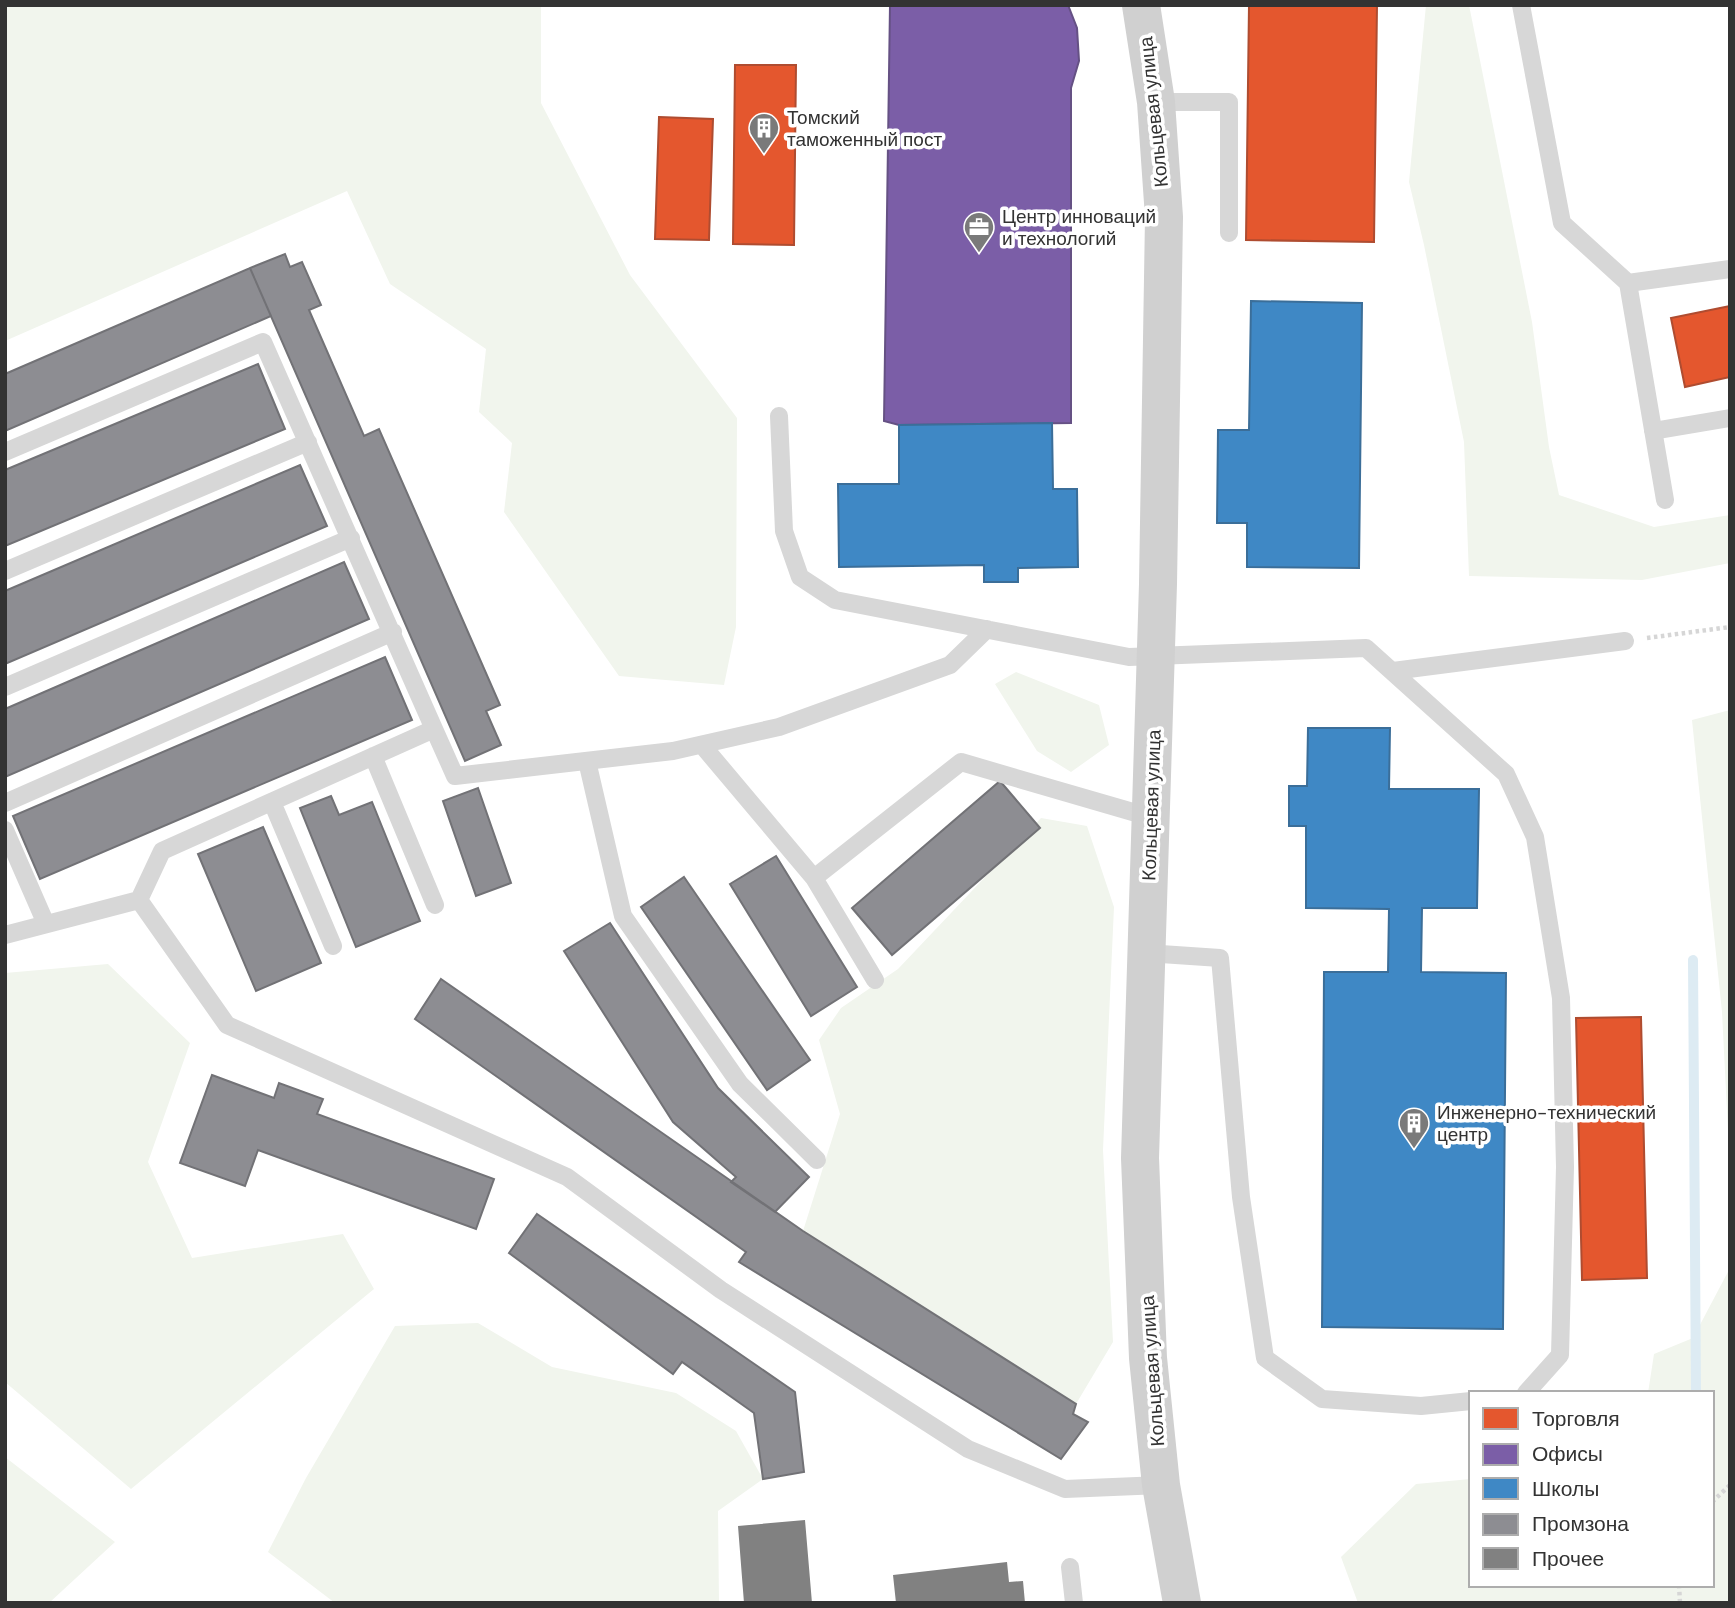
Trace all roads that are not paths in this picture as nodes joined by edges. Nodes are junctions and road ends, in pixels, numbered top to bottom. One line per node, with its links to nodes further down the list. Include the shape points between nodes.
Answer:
1 (1140, 5): 3 (street, Кольцевая улица)
2 (1521, 5): 6 (lane, via 1562,223)
3 (1156, 102): 4 (lane, via 1229,102); 18 (street, Кольцевая улица, via 1164,217)
4 (1229, 233)
5 (1730, 269): 6 (lane)
6 (1628, 283): 9 (lane)
7 (779, 416): 15 (lane, via 784,531 800,577 835,600)
8 (1730, 418): 9 (lane)
9 (1653, 431): 12 (lane)
10 (308, 442): 11 (lane, via 263,342); 13 (lane); 14 (lane)
11 (5, 452)
12 (1665, 500)
13 (351, 538): 16 (lane); 20 (lane)
14 (5, 571)
15 (987, 629): 18 (lane, via 1129,657); 22 (lane, via 950,665 779,727)
16 (393, 632): 21 (lane); 26 (lane)
17 (1625, 641): 19 (lane)
18 (1155, 656): 19 (lane, via 1366,648); 27 (street, Кольцевая улица)
19 (1393, 671): 38 (lane, via 1506,774 1535,838 1561,998 1565,1167 1560,1354)
20 (5, 687)
21 (434, 729): 23 (lane); 24 (lane, via 455,776)
22 (702, 745): 24 (lane); 29 (lane)
23 (373, 756): 25 (lane); 31 (lane)
24 (587, 761): 37 (lane, via 623,916 740,1084)
25 (272, 802): 30 (lane, via 162,851); 34 (lane)
26 (5, 803)
27 (1150, 817): 29 (lane, via 961,762); 35 (street, Кольцевая улица)
28 (5, 830): 32 (lane)
29 (814, 878): 36 (lane)
30 (139, 900): 32 (lane); 40 (lane, via 227,1025 567,1177 721,1290 968,1449 1065,1489)
31 (435, 905)
32 (46, 924): 33 (lane)
33 (5, 935)
34 (333, 946)
35 (1146, 953): 39 (lane, via 1220,958 1241,1197 1265,1357 1322,1399 1421,1406); 40 (street, Кольцевая улица, via 1140,1158 1148,1358)
36 (875, 979)
37 (817, 1160)
38 (1528, 1391)
39 (1469, 1401)
40 (1161, 1485): 43 (street, Кольцевая улица)
41 (1070, 1567): 42 (lane)
42 (1074, 1603)
43 (1182, 1603)

